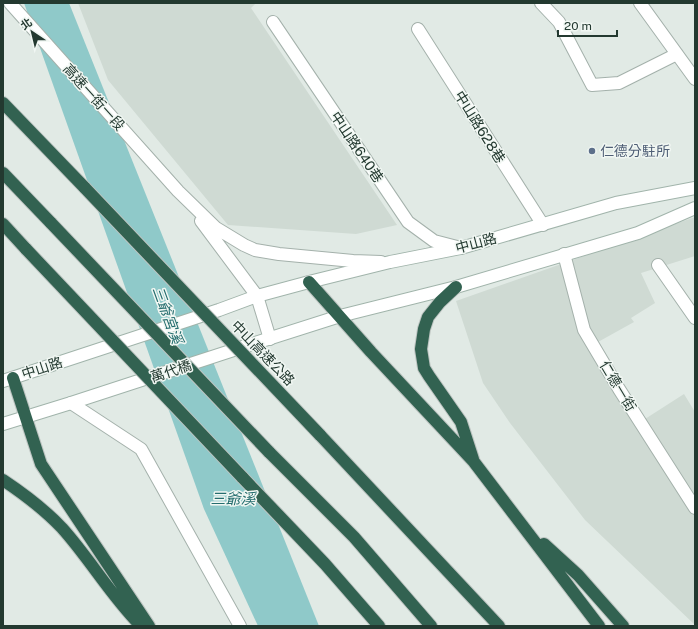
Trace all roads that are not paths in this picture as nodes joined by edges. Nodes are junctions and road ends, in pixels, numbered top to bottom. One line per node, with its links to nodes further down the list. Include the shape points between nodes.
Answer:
1 (10, 3): 11 (street, 高速一街一段)
2 (541, 3): 6 (street, via 559,22 592,85 619,83)
3 (640, 3): 6 (street)
4 (273, 22): 15 (street, 中山路640巷, via 408,222 434,241)
5 (418, 29): 14 (street, 中山路628巷)
6 (677, 54): 7 (street)
7 (695, 80)
8 (3, 103): 38 (highway, 中山高速公路, bridge)
9 (3, 173): 37 (highway, bridge, via 268,452 354,537)
10 (695, 188): 14 (street, 中山路, via 616,204)
11 (178, 191): 17 (street, 高速一街一段, via 216,228 255,250); 21 (street, 高速一街一段)
12 (695, 208): 16 (street, via 638,233)
13 (3, 224): 36 (highway, bridge, via 325,564)
14 (543, 225): 15 (street, 中山路)
15 (461, 248): 17 (street, 中山路)
16 (564, 254): 20 (street); 31 (street, 仁德一街, via 584,330)
17 (390, 262): 19 (street, 中山路)
18 (658, 265): 23 (street)
19 (309, 282): 21 (street, 中山路); 22 (highway)
20 (456, 287): 22 (street); 29 (highway, via 428,317 421,349 424,368 461,422)
21 (257, 296): 24 (street, 高速一街一段); 25 (street, 中山路, bridge)
22 (340, 316): 24 (street); 29 (highway)
23 (695, 318)
24 (270, 339): 26 (street, 萬代橋, bridge)
25 (8, 379): 27 (highway)
26 (71, 403): 27 (street); 35 (street, via 142,449)
27 (26, 417): 28 (street); 34 (highway, via 42,464)
28 (3, 424)
29 (474, 462): 32 (highway)
30 (3, 480): 33 (highway, via 62,528 119,602)
31 (695, 508)
32 (521, 523): 39 (highway); 40 (highway, via 578,576)
33 (141, 626)
34 (149, 626)
35 (240, 626)
36 (379, 626)
37 (431, 626)
38 (499, 626)
39 (599, 626)
40 (623, 626)

